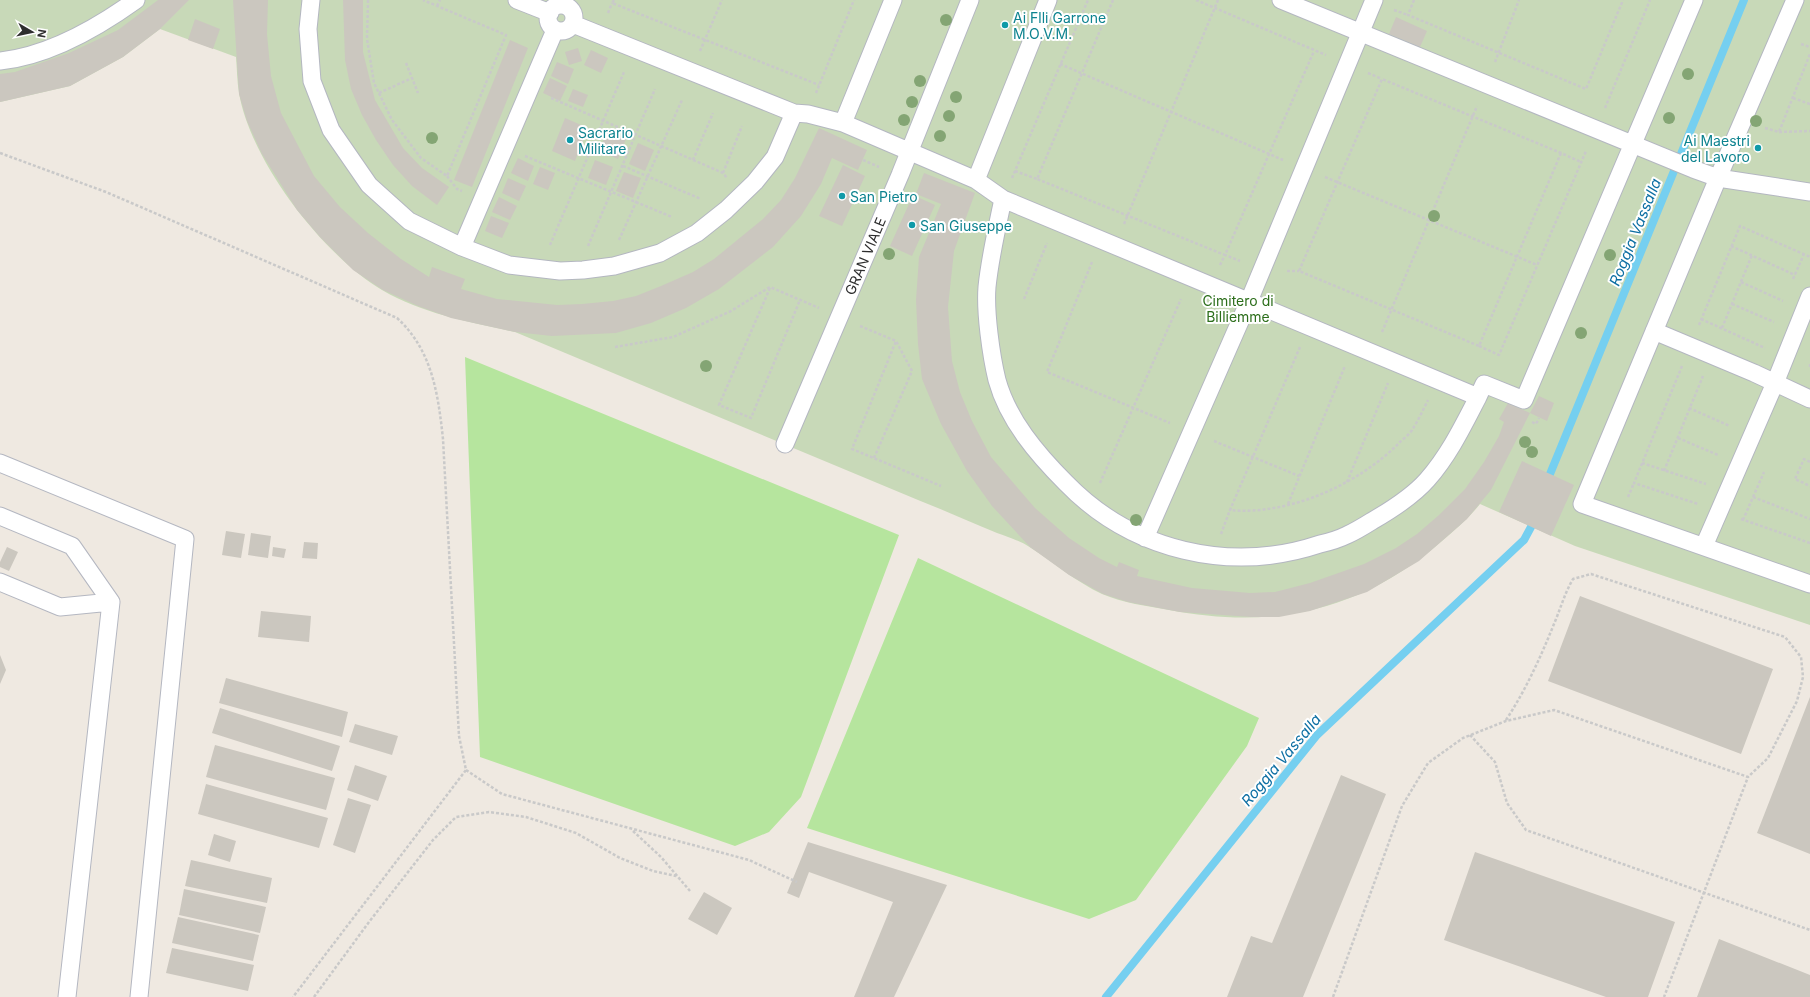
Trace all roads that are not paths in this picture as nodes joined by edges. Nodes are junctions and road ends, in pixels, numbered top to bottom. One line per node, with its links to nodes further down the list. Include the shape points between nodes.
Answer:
1 (136, 0): 16 (lane, via 108,20 63,43 11,60)
2 (311, 0): 25 (lane, via 308,29 312,81 331,130 369,185 403,216)
3 (517, 0): 12 (lane)
4 (893, 0): 18 (lane)
5 (970, 0): 20 (lane, GRAN VIALE)
6 (1048, 0): 22 (lane)
7 (1281, 0): 15 (lane)
8 (1374, 0): 15 (lane)
9 (1694, 0): 19 (lane)
10 (1795, 0): 21 (lane)
11 (567, 3): 12 (lane, via 557,6); 13 (lane, via 573,12)
12 (550, 13): 14 (lane, via 549,24)
13 (573, 24): 14 (lane, via 563,31); 17 (lane)
14 (555, 30): 25 (lane)
15 (1360, 34): 19 (lane); 27 (lane)
16 (0, 61)
17 (801, 113): 18 (lane); 25 (lane, via 775,157 741,196 697,233 660,253 614,266 560,271 509,265)
18 (844, 123): 20 (lane)
19 (1638, 147): 21 (lane); 30 (lane, via 1524,400 1484,384)
20 (909, 151): 22 (lane); 32 (lane, GRAN VIALE)
21 (1718, 178): 23 (lane); 28 (lane)
22 (976, 180): 24 (lane)
23 (1810, 192)
24 (1003, 199): 27 (lane); 35 (lane, via 987,289 990,345 997,380 1008,408 1038,456 1079,497 1109,520)
25 (462, 247)
26 (1810, 296): 29 (lane)
27 (1249, 301): 30 (lane); 35 (lane)
28 (1654, 331): 29 (lane); 36 (lane, via 1582,504)
29 (1775, 383): 31 (lane); 36 (lane)
30 (1478, 397): 35 (lane, via 1454,445 1426,481 1393,509 1347,536 1308,549 1274,556 1235,558 1190,552)
31 (1810, 398)
32 (785, 444)
33 (0, 463): 41 (lane, via 185,539)
34 (0, 516): 39 (lane, via 72,546)
35 (1145, 538)
36 (1704, 546): 38 (lane)
37 (0, 582): 39 (lane, via 60,607)
38 (1810, 584)
39 (111, 602): 40 (lane)
40 (67, 997)
41 (139, 997)

